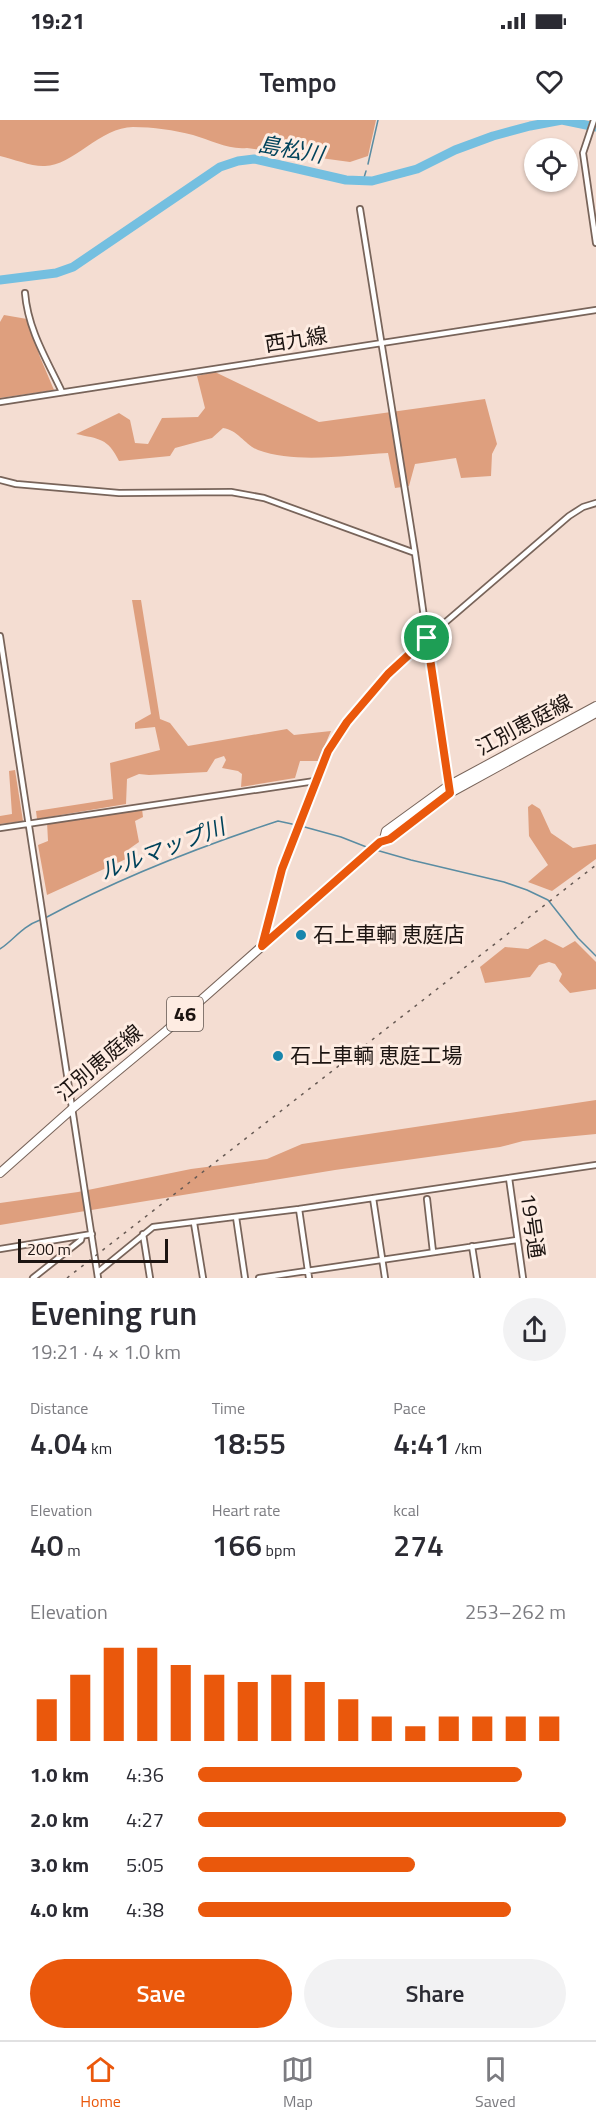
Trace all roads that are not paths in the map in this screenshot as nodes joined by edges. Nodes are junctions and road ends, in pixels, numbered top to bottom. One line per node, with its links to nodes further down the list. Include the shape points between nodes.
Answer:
1 (594, 120): 3 (street, via 583,153)
2 (360, 209): 6 (street)
3 (596, 243)
4 (26, 293): 7 (street, via 28,313 44,360)
5 (596, 310): 6 (street, 西九線)
6 (381, 344): 7 (street, 西九線); 11 (street)
7 (62, 392): 8 (street, 西九線)
8 (0, 402)
9 (0, 480): 11 (street, via 119,493 243,493)
10 (596, 503): 13 (street, via 569,516)
11 (415, 553): 13 (street)
12 (0, 636): 18 (street)
13 (427, 638): 16 (street, via 388,674 347,722); 17 (street)
14 (596, 706): 17 (main road, 江別恵庭線 / 46)
15 (596, 713): 17 (main road, 江別恵庭線 / 46)
16 (315, 781): 18 (street); 20 (street, via 282,869)
17 (449, 789): 20 (main road, 江別恵庭線 / 46, via 386,831 382,840)
18 (30, 824): 19 (street); 21 (street)
19 (0, 828)
20 (262, 946): 21 (main road, 江別恵庭線 / 46)
21 (72, 1109): 23 (main road, 江別恵庭線 / 46); 30 (street)
22 (596, 1166): 24 (street)
23 (0, 1173)
24 (509, 1178): 25 (street); 33 (street, 19号通)
25 (374, 1198): 27 (street); 37 (street)
26 (427, 1199): 36 (street)
27 (299, 1209): 28 (street); 38 (street)
28 (236, 1217): 29 (street); 43 (street)
29 (194, 1223): 31 (street, via 153,1227); 42 (street)
30 (92, 1234): 32 (street); 39 (street)
31 (143, 1234): 39 (street); 41 (street)
32 (82, 1236): 35 (street); 40 (street)
33 (518, 1240): 34 (street); 48 (street, 19号通)
34 (472, 1246): 36 (street); 47 (street)
35 (0, 1249)
36 (434, 1252): 37 (street)
37 (382, 1260): 38 (street); 46 (street)
38 (308, 1271): 44 (street); 45 (street)
39 (98, 1275)
40 (33, 1278)
41 (150, 1278)
42 (202, 1278)
43 (245, 1278)
44 (259, 1278)
45 (309, 1278)
46 (385, 1278)
47 (477, 1278)
48 (524, 1278)

